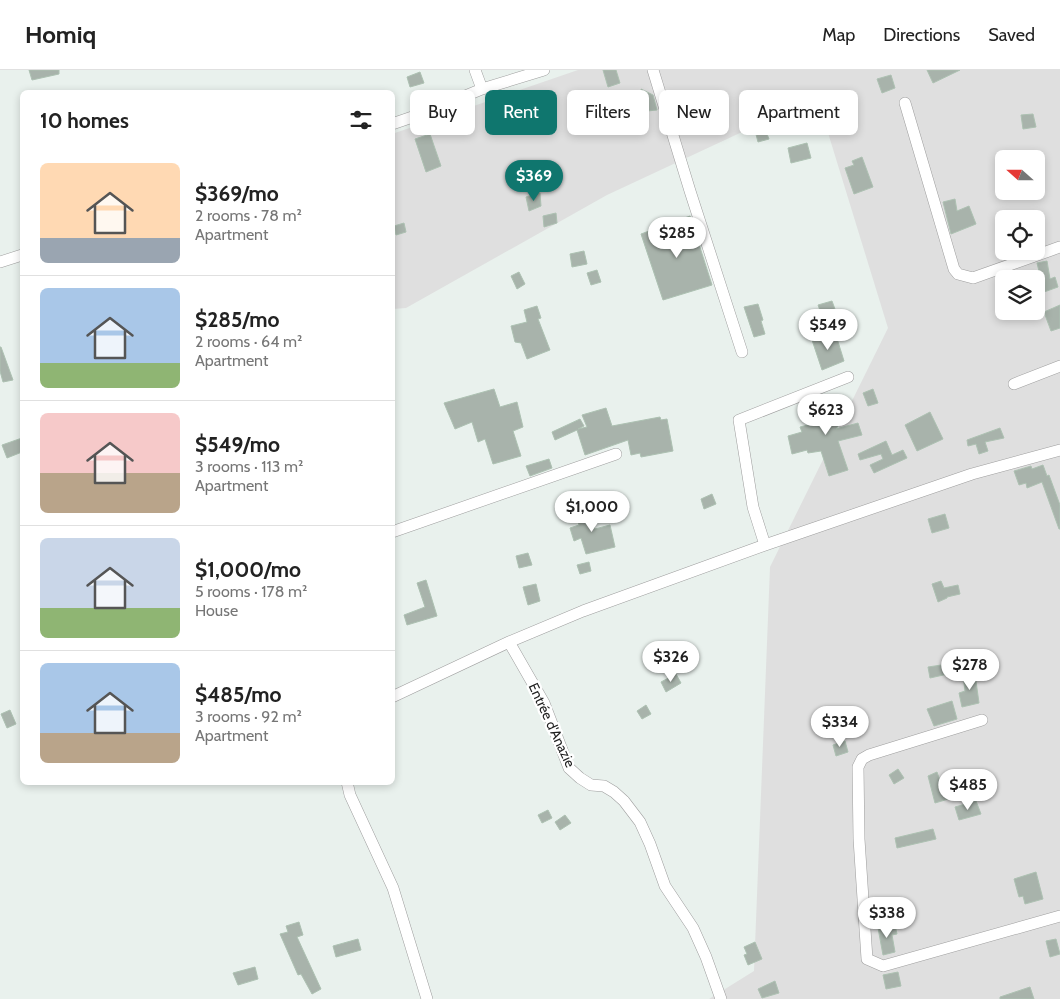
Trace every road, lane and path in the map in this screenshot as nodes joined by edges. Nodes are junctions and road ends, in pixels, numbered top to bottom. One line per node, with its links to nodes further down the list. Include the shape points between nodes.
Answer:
1 (475, 70): 4 (street)
2 (544, 70): 4 (street)
3 (653, 70): 10 (street)
4 (482, 89): 6 (street)
5 (905, 103): 7 (street, via 958,274 973,278)
6 (395, 123)
7 (1060, 247)
8 (20, 256): 9 (street)
9 (0, 262)
10 (742, 352)
11 (1060, 366): 13 (street)
12 (848, 377): 17 (street, via 739,420 753,506)
13 (1014, 384)
14 (1060, 450): 17 (street, via 972,474)
15 (616, 454): 16 (street)
16 (395, 531)
17 (766, 544): 18 (street, via 583,611)
18 (509, 642): 19 (street); 24 (street, Entrée d'Anazie, via 544,703 569,768 591,785 604,786 614,792 640,822 665,886 693,928)
19 (395, 696)
20 (982, 720): 22 (street, via 869,754 858,767 867,959 883,966)
21 (348, 785): 23 (street, via 392,888)
22 (1059, 920)
23 (427, 999)
24 (721, 999)

